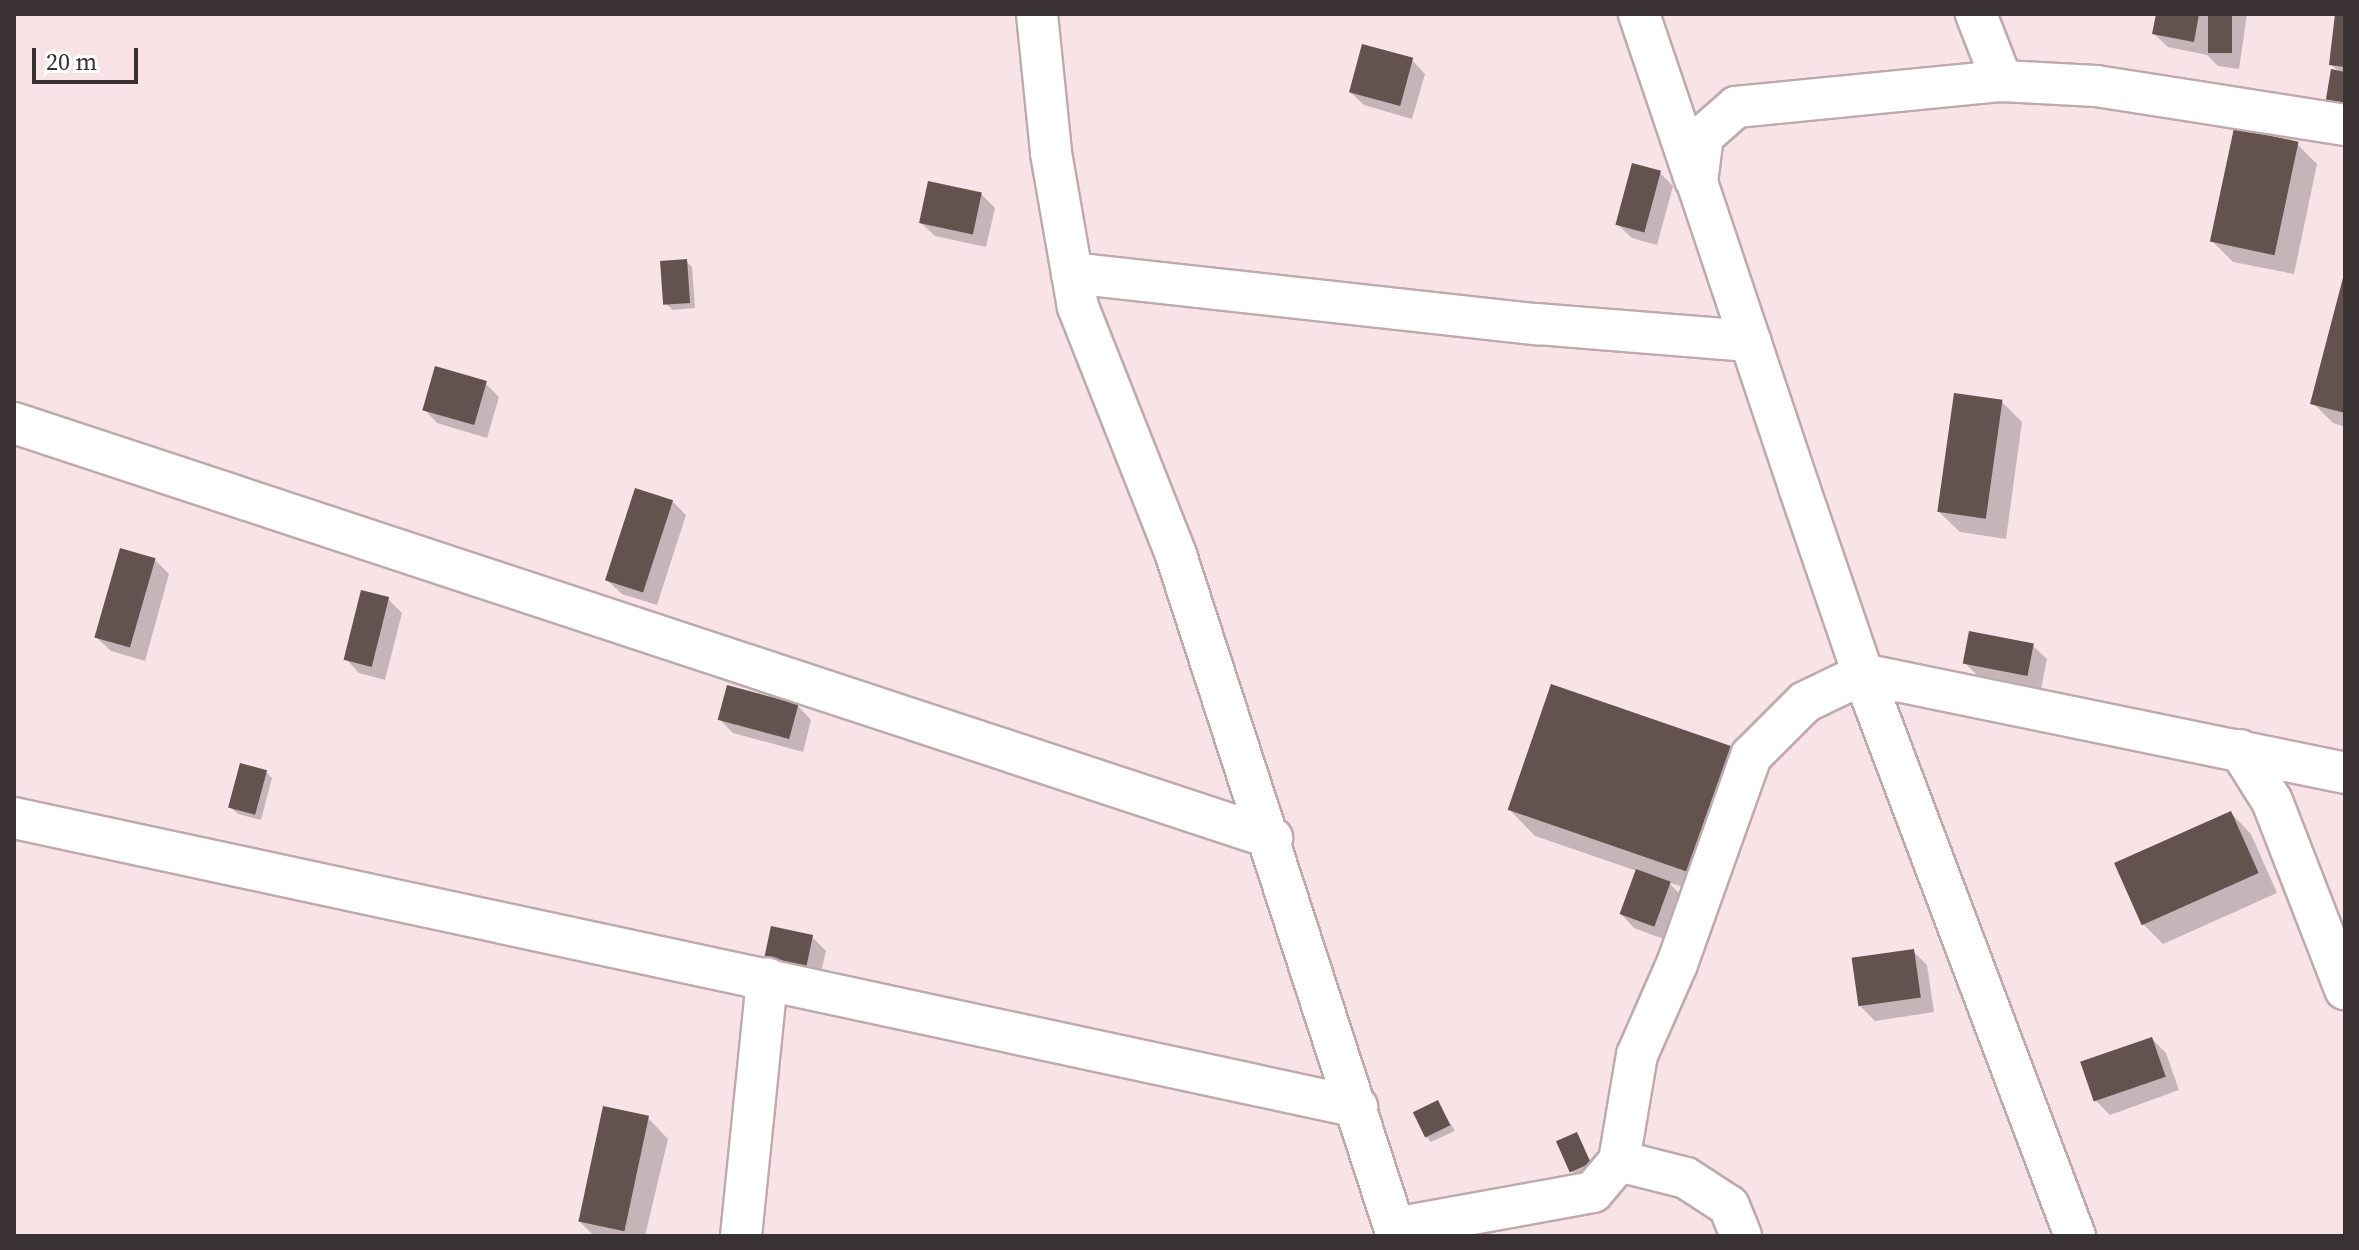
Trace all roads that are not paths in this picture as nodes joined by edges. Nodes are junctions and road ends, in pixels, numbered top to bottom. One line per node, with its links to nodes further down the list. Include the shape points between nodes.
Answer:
1 (1037, 14): 7 (street, via 1051,153)
2 (1639, 14): 6 (street)
3 (1976, 14): 4 (street)
4 (2002, 81): 5 (street, via 2096,86); 6 (street, via 1736,107 1703,136)
5 (2345, 125)
6 (1697, 182): 8 (street)
7 (1072, 273): 8 (street); 14 (street, via 1078,307 1176,555)
8 (1750, 341): 10 (street)
9 (14, 423): 14 (street)
10 (1863, 674): 11 (street); 18 (street, via 1805,702 1751,756 1677,964 1637,1055); 22 (street)
11 (2240, 750): 12 (street); 16 (street, via 2272,801)
12 (2345, 773)
13 (14, 818): 15 (street)
14 (1272, 838): 17 (street)
15 (767, 978): 17 (street); 20 (street)
16 (2345, 989)
17 (1357, 1107): 19 (street)
18 (1619, 1161): 19 (street, via 1593,1192); 21 (street, via 1686,1178 1729,1206)
19 (1396, 1232)
20 (741, 1236)
21 (1741, 1236)
22 (2075, 1236)

